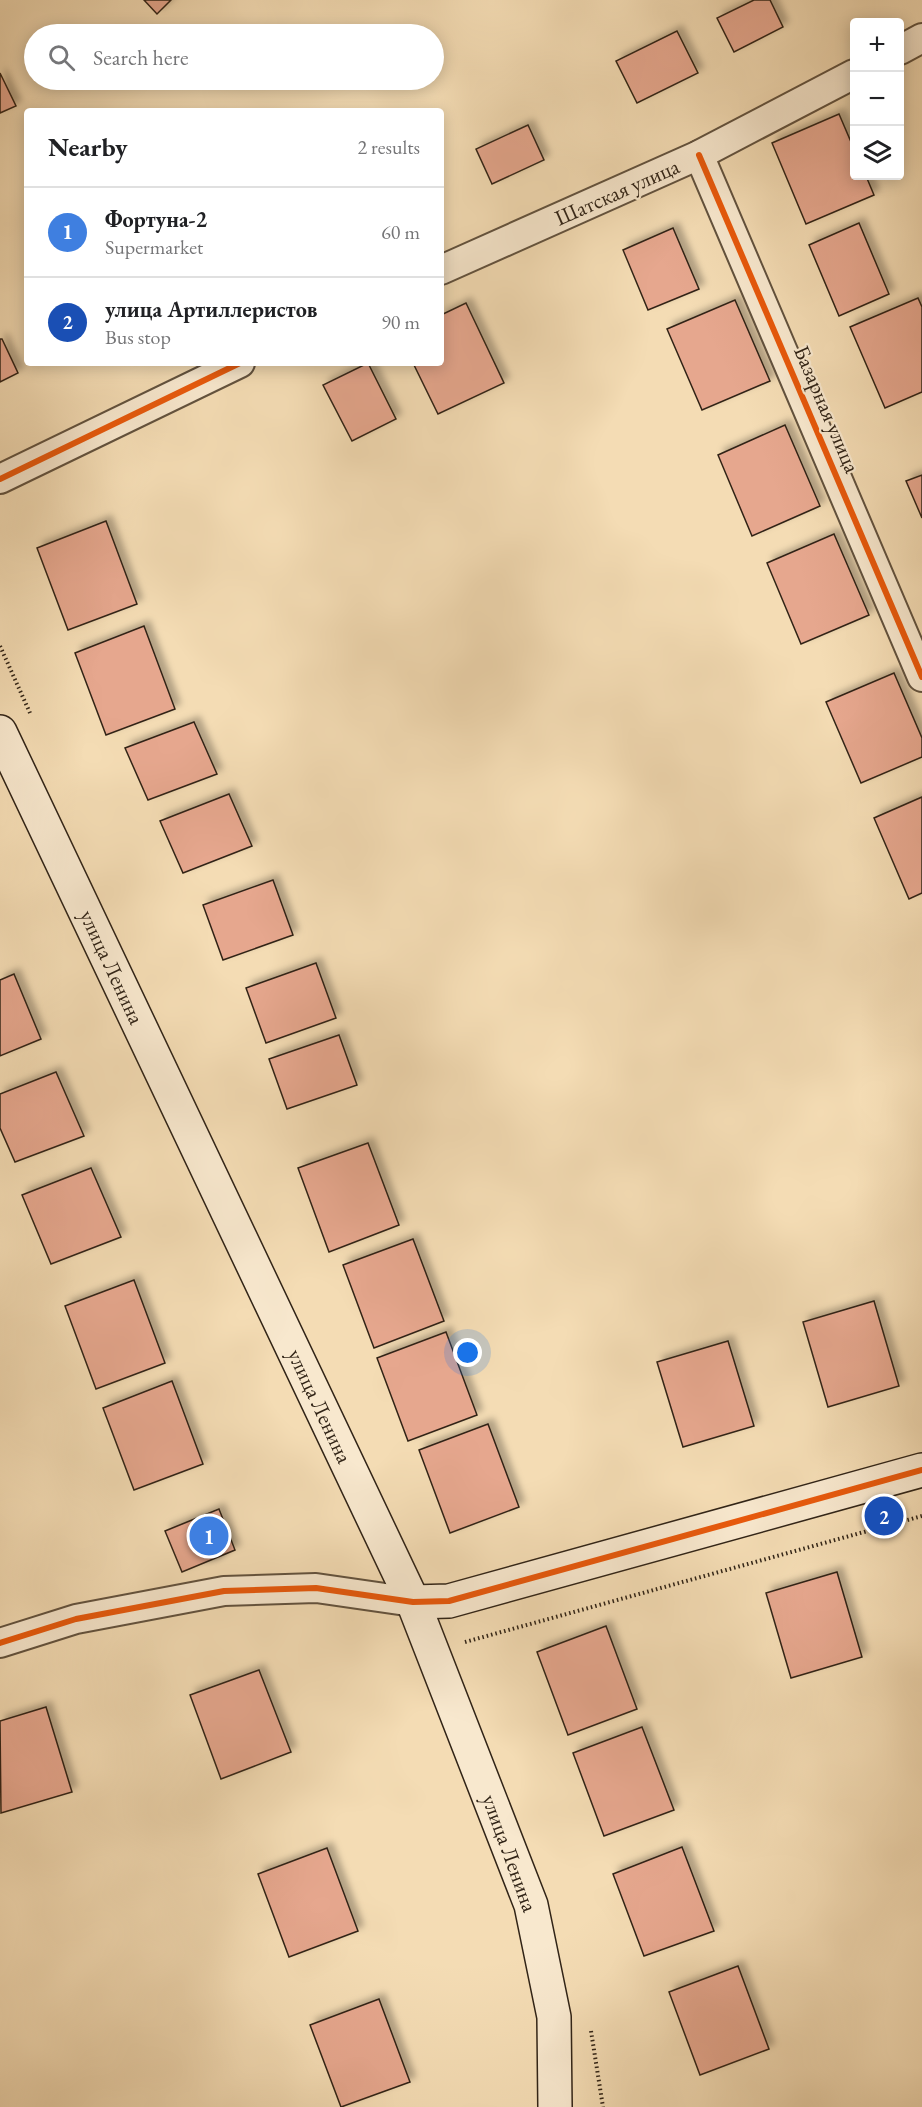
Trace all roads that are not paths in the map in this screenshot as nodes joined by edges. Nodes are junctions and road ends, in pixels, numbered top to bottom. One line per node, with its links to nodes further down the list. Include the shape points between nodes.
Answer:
1 (922, 38): 2 (street)
2 (904, 48)
3 (850, 77): 4 (street, Шатская улица)
4 (699, 155): 5 (street, Шатская улица); 8 (street, Базарная улица)
5 (444, 269)
6 (234, 366): 7 (street)
7 (0, 479)
8 (922, 677)
9 (0, 732): 11 (main road, улица Ленина)
10 (922, 1470): 11 (main road, via 449,1600)
11 (412, 1602): 12 (street, via 316,1588 224,1592 76,1619); 13 (main road, улица Ленина, via 531,1905 554,2017)
12 (0, 1643)
13 (555, 2107)

